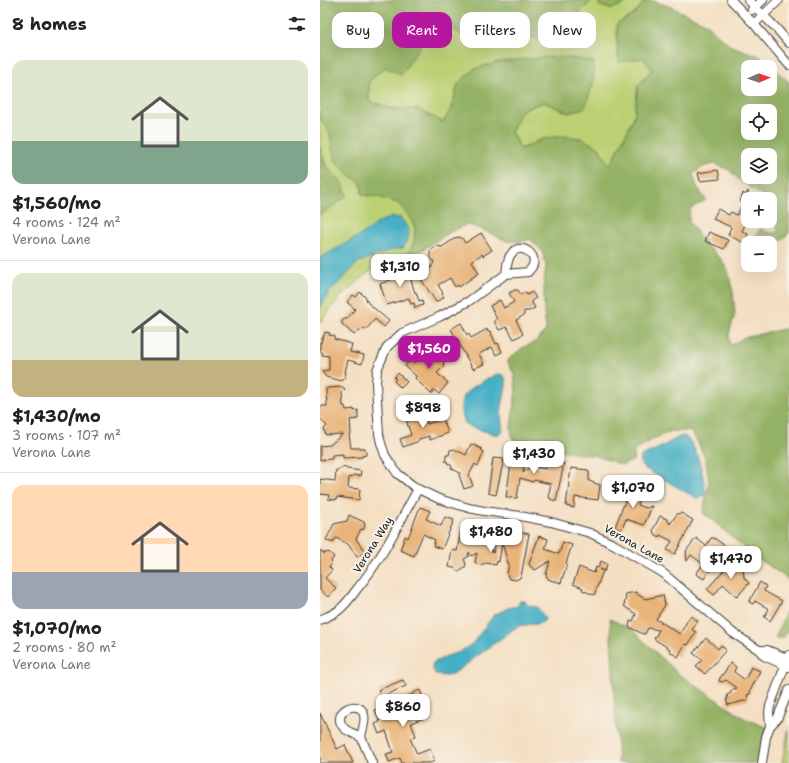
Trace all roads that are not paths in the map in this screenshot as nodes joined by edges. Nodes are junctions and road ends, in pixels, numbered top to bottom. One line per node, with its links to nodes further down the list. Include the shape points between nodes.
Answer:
1 (731, 0): 7 (street)
2 (748, 0): 5 (street)
3 (763, 0): 5 (street)
4 (779, 0): 6 (street)
5 (755, 7): 6 (street); 7 (street)
6 (763, 15): 8 (street); 9 (street)
7 (746, 16): 8 (street)
8 (754, 24): 10 (street)
9 (789, 43)
10 (789, 65)
11 (506, 274): 12 (street, Verona Lane, via 469,301 402,333 387,347 381,359 376,384 381,443 385,455 398,473)
12 (418, 489): 13 (street, Verona Way, via 373,569 340,609); 14 (street, Verona Lane, via 468,508 551,522 590,533 610,542 663,573 764,656)
13 (320, 620)
14 (788, 661): 16 (street, via 770,706)
15 (789, 690): 16 (street, via 777,719)
16 (770, 726): 19 (street)
17 (361, 737): 18 (street)
18 (372, 763)
19 (762, 763)

